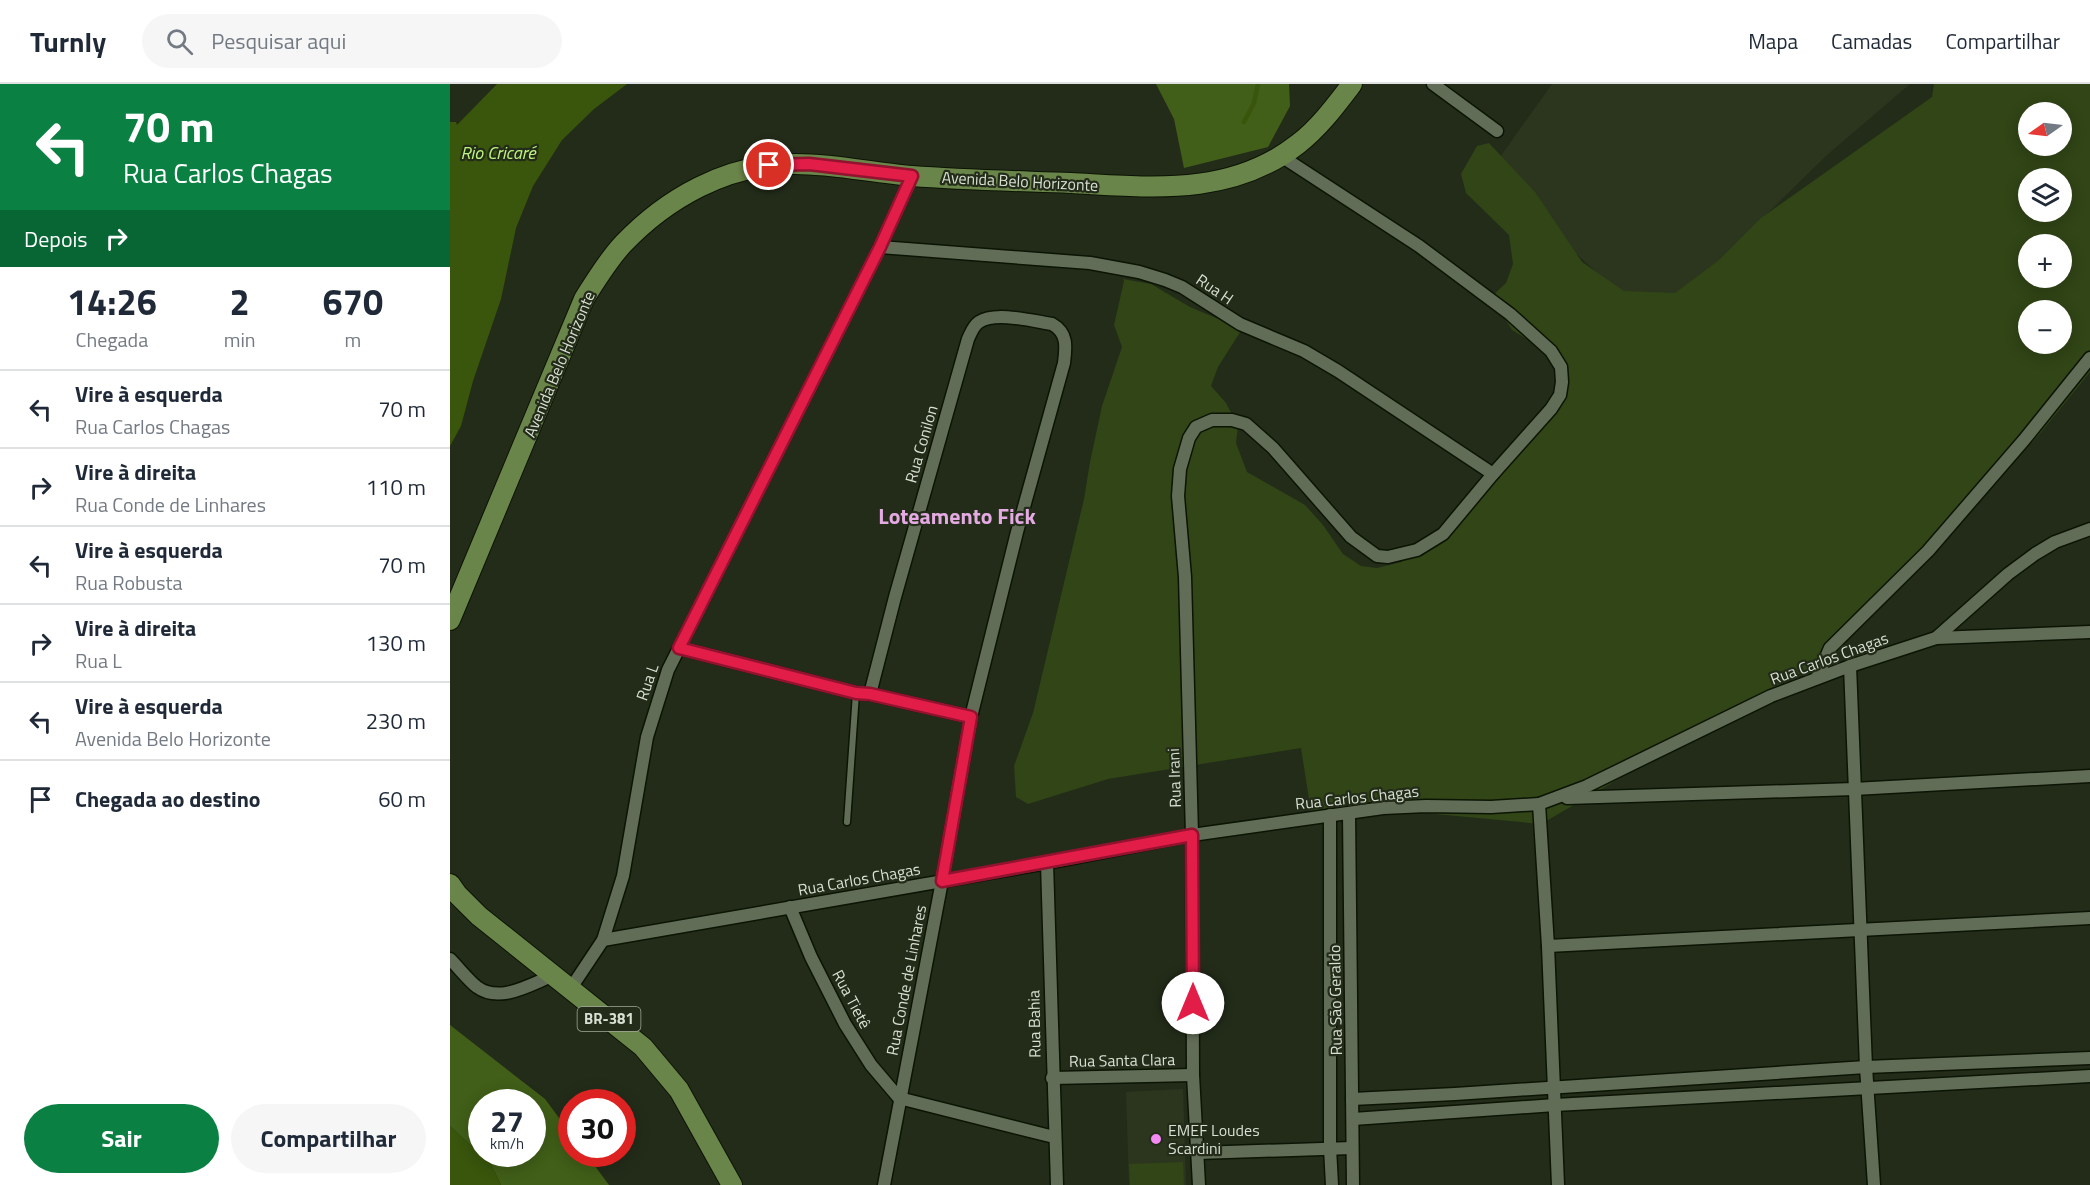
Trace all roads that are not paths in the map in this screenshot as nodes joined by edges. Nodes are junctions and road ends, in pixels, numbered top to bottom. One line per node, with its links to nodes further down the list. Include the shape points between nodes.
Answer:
1 (1352, 84): 4 (main road, Avenida Belo Horizonte, via 1329,114)
2 (1432, 84): 3 (street)
3 (1497, 131)
4 (1281, 156): 5 (main road, Avenida Belo Horizonte, via 1216,182 1174,186); 9 (street, via 1419,246 1551,351 1563,374 1560,395)
5 (912, 176): 6 (street, Rua L); 11 (main road, Avenida Belo Horizonte, via 809,164 747,168 695,189 649,218 610,260 584,299)
6 (880, 247): 9 (street, Rua H, via 1090,262 1182,286 1240,324 1304,351 1338,371); 14 (street, Rua L)
7 (2090, 358): 16 (street, via 1936,542 1830,648)
8 (1064, 363): 18 (street, Rua Conilon, via 1065,338 1052,324 994,317 973,327); 19 (street, Rua Conde de Linhares)
9 (1493, 474): 27 (street, Rua Irani, via 1443,534 1417,550 1377,556 1352,537 1273,448 1246,424 1220,419 1196,427 1180,469 1179,496)
10 (2090, 529): 13 (street, Rua Carlos Chagas, via 2035,554)
11 (450, 620)
12 (2090, 632): 13 (street)
13 (1936, 638): 15 (street, Rua Carlos Chagas)
14 (679, 648): 17 (street); 34 (street, Rua L, via 658,696 647,737 623,876)
15 (1851, 666): 16 (street, Rua Carlos Chagas); 21 (street)
16 (1817, 678): 22 (street, Rua Carlos Chagas)
17 (856, 693): 18 (street); 26 (lane)
18 (870, 694): 19 (street)
19 (971, 717): 29 (street, Rua Conde de Linhares)
20 (2090, 776): 21 (street)
21 (1854, 789): 22 (street); 33 (street)
22 (1557, 798): 23 (street, Rua Carlos Chagas)
23 (1539, 804): 24 (street, Rua Carlos Chagas, via 1383,808); 35 (street)
24 (1349, 814): 25 (street, Rua Carlos Chagas); 47 (street, Rua São Geraldo)
25 (1330, 815): 27 (street, Rua Carlos Chagas); 51 (street, Rua São Geraldo)
26 (847, 822)
27 (1192, 835): 28 (street, Rua Carlos Chagas); 41 (street, Rua Irani)
28 (1047, 863): 29 (street, Rua Carlos Chagas); 43 (street, Rua Bahia)
29 (942, 881): 31 (street, Rua Carlos Chagas); 46 (street, Rua Conde de Linhares)
30 (450, 884): 37 (main road, BR-381, via 479,916)
31 (790, 907): 34 (street, Rua Carlos Chagas); 46 (street, Rua Tietê, via 845,1024 871,1065)
32 (2090, 918): 33 (street)
33 (1862, 929): 35 (street); 40 (street)
34 (603, 940): 38 (street, Rua L)
35 (1548, 946): 44 (street)
36 (450, 959): 37 (street, via 477,987 494,994 516,991)
37 (554, 975): 38 (main road, BR-381)
38 (571, 988): 54 (main road, BR-381, via 644,1047 665,1072)
39 (2090, 1058): 40 (street)
40 (1866, 1067): 44 (street); 45 (street)
41 (1193, 1075): 43 (street, Rua Santa Clara); 53 (street, Rua Irani)
42 (2090, 1076): 45 (street)
43 (1052, 1078): 50 (street, Rua Bahia)
44 (1553, 1086): 47 (street); 48 (street)
45 (1867, 1088): 48 (street); 61 (street)
46 (899, 1098): 50 (street); 55 (street, Rua Conde de Linhares)
47 (1352, 1099): 49 (street, Rua São Geraldo)
48 (1555, 1106): 49 (street); 60 (street)
49 (1353, 1119): 52 (street, Rua São Geraldo)
50 (1054, 1137): 56 (street, Rua Bahia)
51 (1330, 1148): 52 (street); 53 (street); 58 (street, Rua São Geraldo)
52 (1352, 1148): 59 (street, Rua São Geraldo)
53 (1198, 1154): 57 (street, Rua Irani)
54 (732, 1185)
55 (884, 1185)
56 (1057, 1185)
57 (1199, 1185)
58 (1332, 1185)
59 (1353, 1185)
60 (1558, 1185)
61 (1875, 1185)

